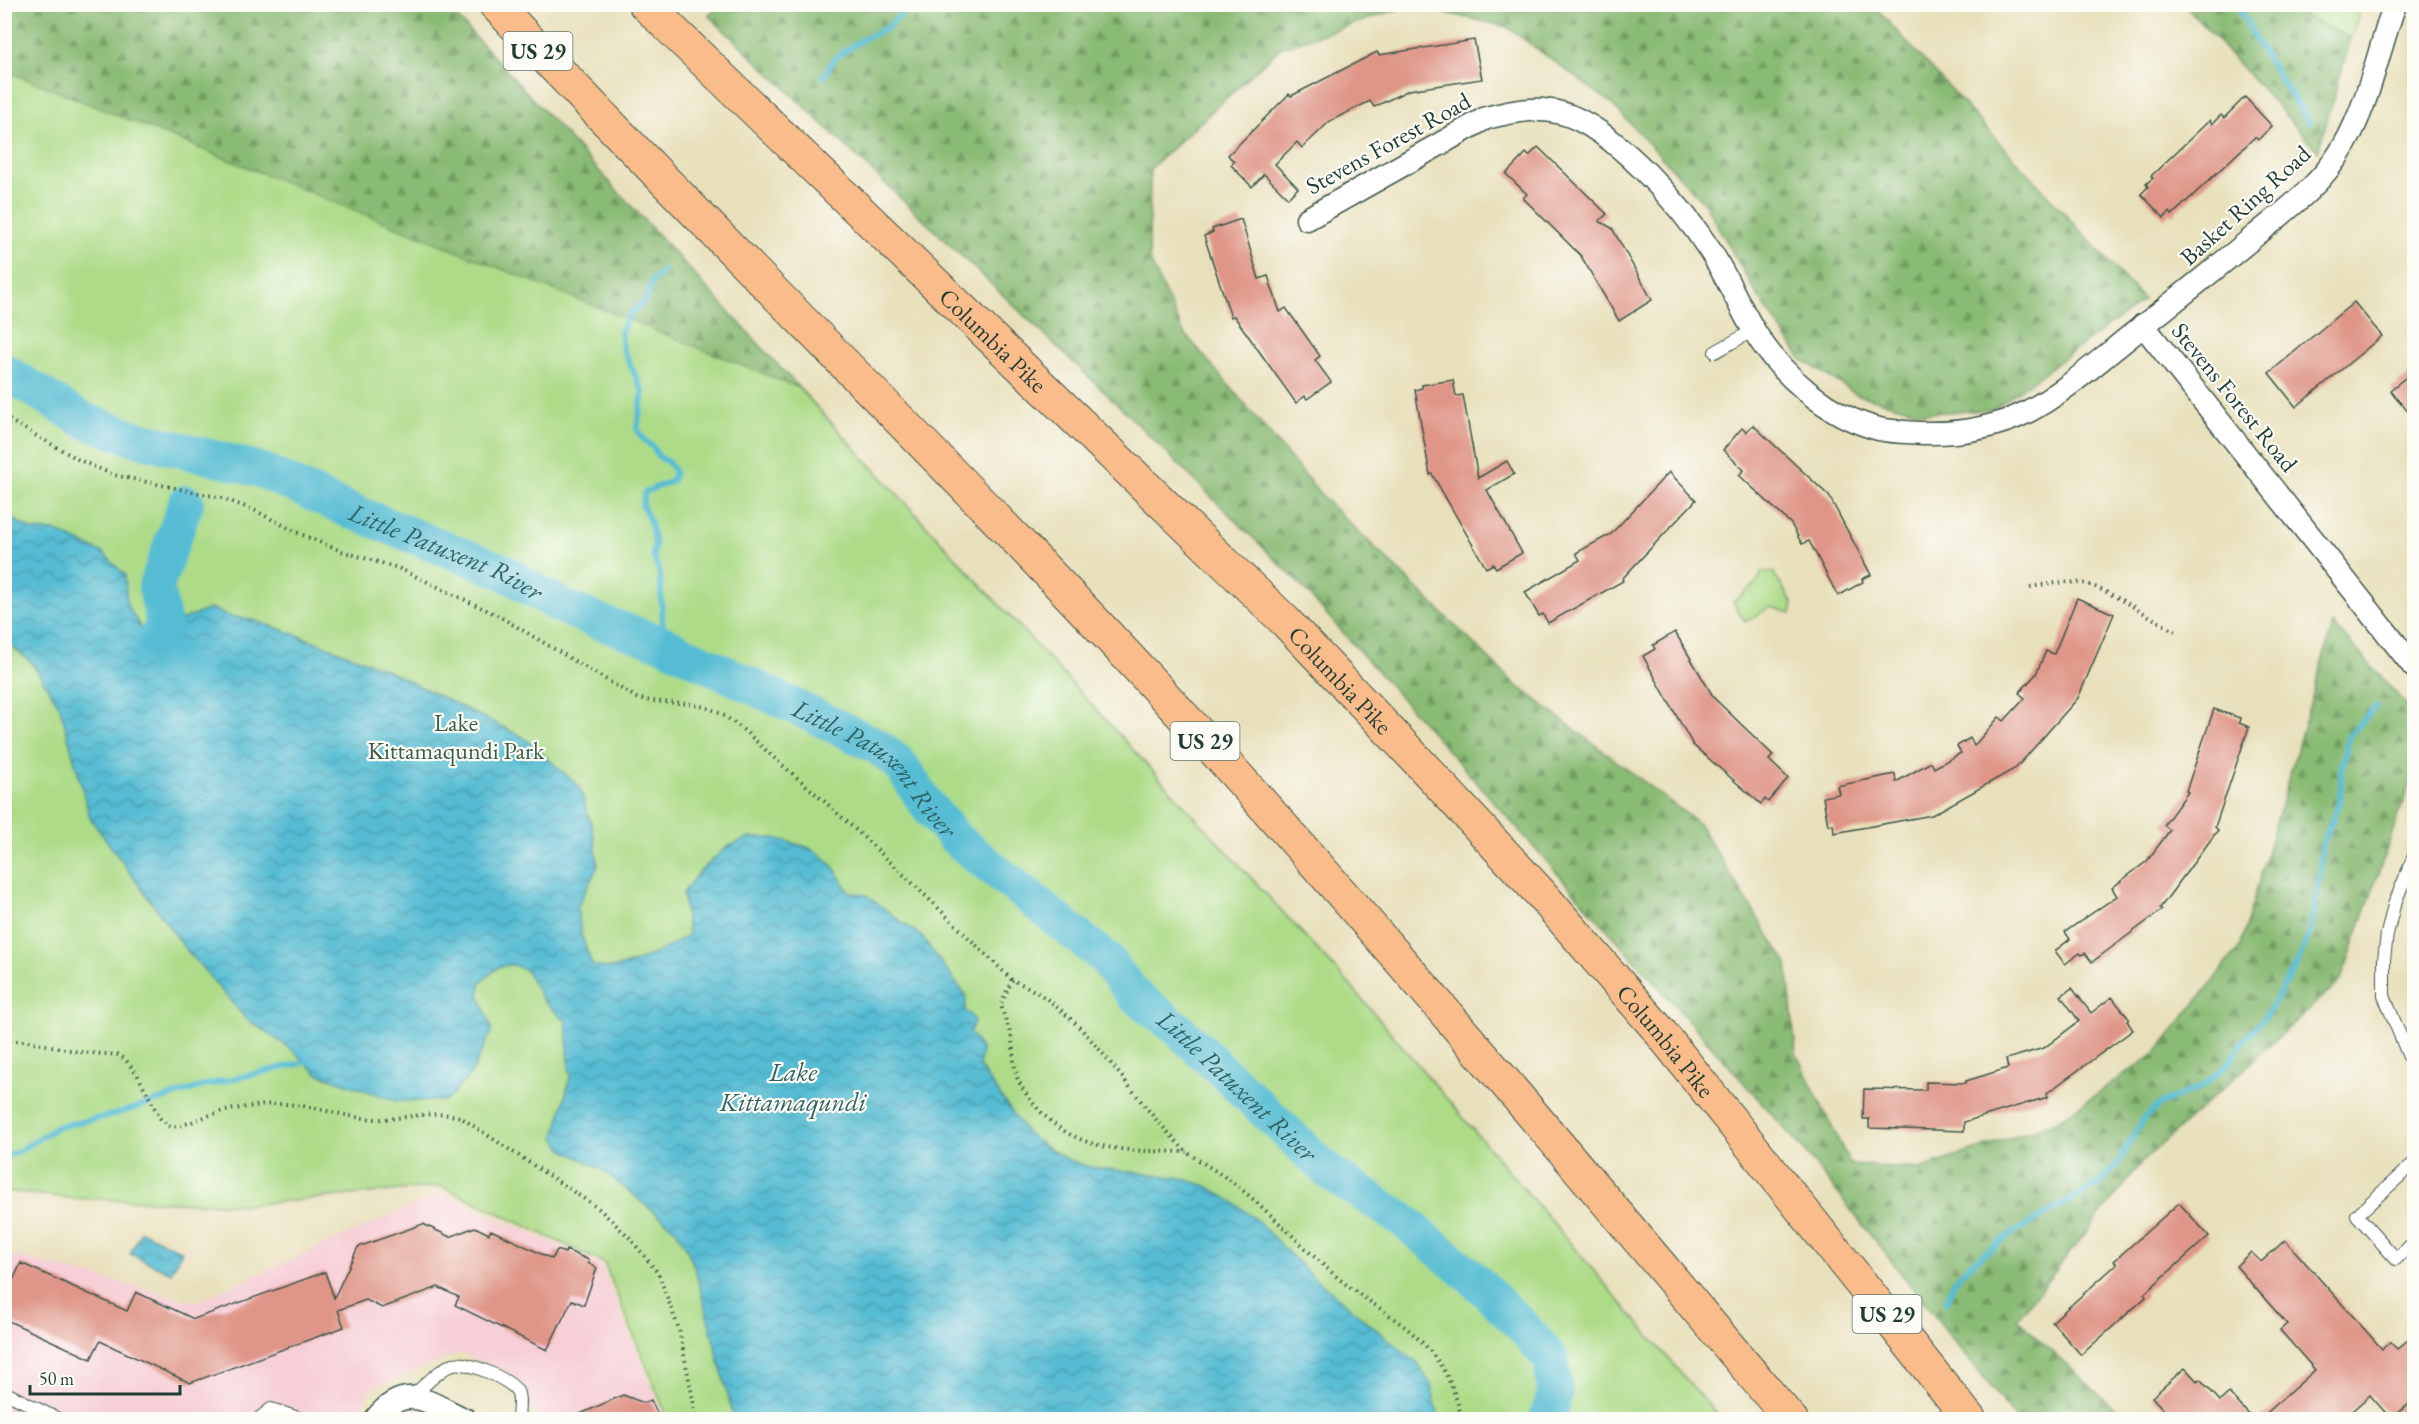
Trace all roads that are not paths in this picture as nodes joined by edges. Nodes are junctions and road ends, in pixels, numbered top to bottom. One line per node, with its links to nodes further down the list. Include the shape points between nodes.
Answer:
1 (495, 4): 21 (highway, US 29, via 1056,581 1190,725 1321,869)
2 (645, 4): 22 (highway, Columbia Pike / US 29, via 1277,613 1417,760 1657,1028)
3 (2395, 4): 5 (street, Basket Ring Road, via 2360,113 2327,173 2291,207)
4 (1307, 219): 6 (street, Stevens Forest Road, via 1486,118 1519,110 1562,113 1589,126 1621,150 1686,216 1720,267)
5 (2143, 326): 6 (street, Stevens Forest Road, via 2029,411 2002,423 1937,433 1878,428 1834,409 1785,372); 8 (street, Stevens Forest Road)
6 (1754, 330): 7 (lane)
7 (1715, 352)
8 (2415, 667)
9 (2415, 855): 10 (lane, via 2394,905 2384,960 2384,996)
10 (2415, 1069)
11 (2415, 1163): 12 (lane, via 2357,1215 2396,1259)
12 (2415, 1242)
13 (4, 1392): 15 (lane)
14 (412, 1396): 18 (street, via 398,1398); 19 (street); 20 (lane, via 447,1367 468,1364 517,1391)
15 (60, 1419)
16 (258, 1419): 17 (lane, via 271,1409)
17 (304, 1419)
18 (375, 1419)
19 (466, 1419)
20 (518, 1419)
21 (1791, 1419)
22 (1970, 1419)

